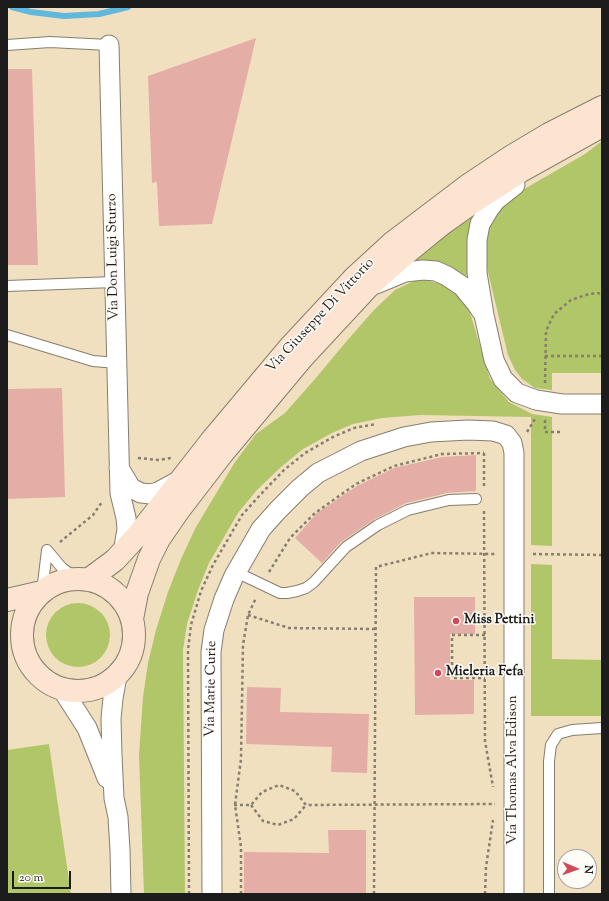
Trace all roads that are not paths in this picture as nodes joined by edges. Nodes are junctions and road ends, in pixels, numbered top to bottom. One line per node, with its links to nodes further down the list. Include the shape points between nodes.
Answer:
1 (7, 45): 2 (lane, via 50,42)
2 (109, 45): 5 (street, Via Don Luigi Sturzo)
3 (602, 107): 14 (street, Via Giuseppe Di Vittorio, via 512,156 467,186 392,243 355,277 289,348)
4 (599, 127): 7 (street, Via Giuseppe Di Vittorio, via 521,171 473,202 404,254); 8 (street, via 582,146 511,188 489,209 480,224 476,249)
5 (114, 282): 6 (lane); 10 (street, Via Don Luigi Sturzo)
6 (7, 286)
7 (368, 287): 8 (street, via 405,272 436,271 462,286); 21 (street, Via Giuseppe Di Vittorio, via 303,357 179,510 149,559 137,593)
8 (484, 315): 11 (street, via 494,360 503,379 517,393 536,400 562,404)
9 (7, 335): 10 (lane, via 93,361)
10 (117, 363): 13 (street, Via Don Luigi Sturzo)
11 (602, 404)
12 (514, 453): 17 (street, Via Marie Curie, via 512,443 506,435 484,430 449,430 404,438 361,451 318,473 300,488 261,529); 30 (street, Via Thomas Alva Edison)
13 (119, 468): 14 (street, Via Don Luigi Sturzo, via 131,488 141,493 158,492); 16 (street, Via Don Luigi Sturzo, via 120,493 127,529)
14 (181, 480): 16 (street, Via Giuseppe Di Vittorio)
15 (480, 495): 17 (lane, via 408,510 378,525 346,547 306,588 280,593)
16 (123, 553): 18 (street, Via Giuseppe Di Vittorio)
17 (236, 572): 29 (street, Via Marie Curie, via 214,630 211,652)
18 (83, 579): 19 (street, via 58,583); 19 (lane, via 62,568 45,546); 21 (street, via 100,583 111,590 120,598)
19 (42, 592): 20 (street); 23 (street, via 27,611 23,623 23,647)
20 (7, 600)
21 (132, 619): 24 (street, via 134,637 130,655)
22 (7, 641): 23 (street)
23 (27, 658): 25 (street, via 41,677)
24 (117, 676): 25 (street, via 97,688 85,691); 27 (street, via 111,718)
25 (62, 689): 27 (street, via 87,728)
26 (602, 728): 31 (lane, via 558,734 551,745)
27 (114, 798): 28 (street, via 120,843)
28 (121, 894)
29 (212, 894)
30 (514, 894)
31 (549, 894)

